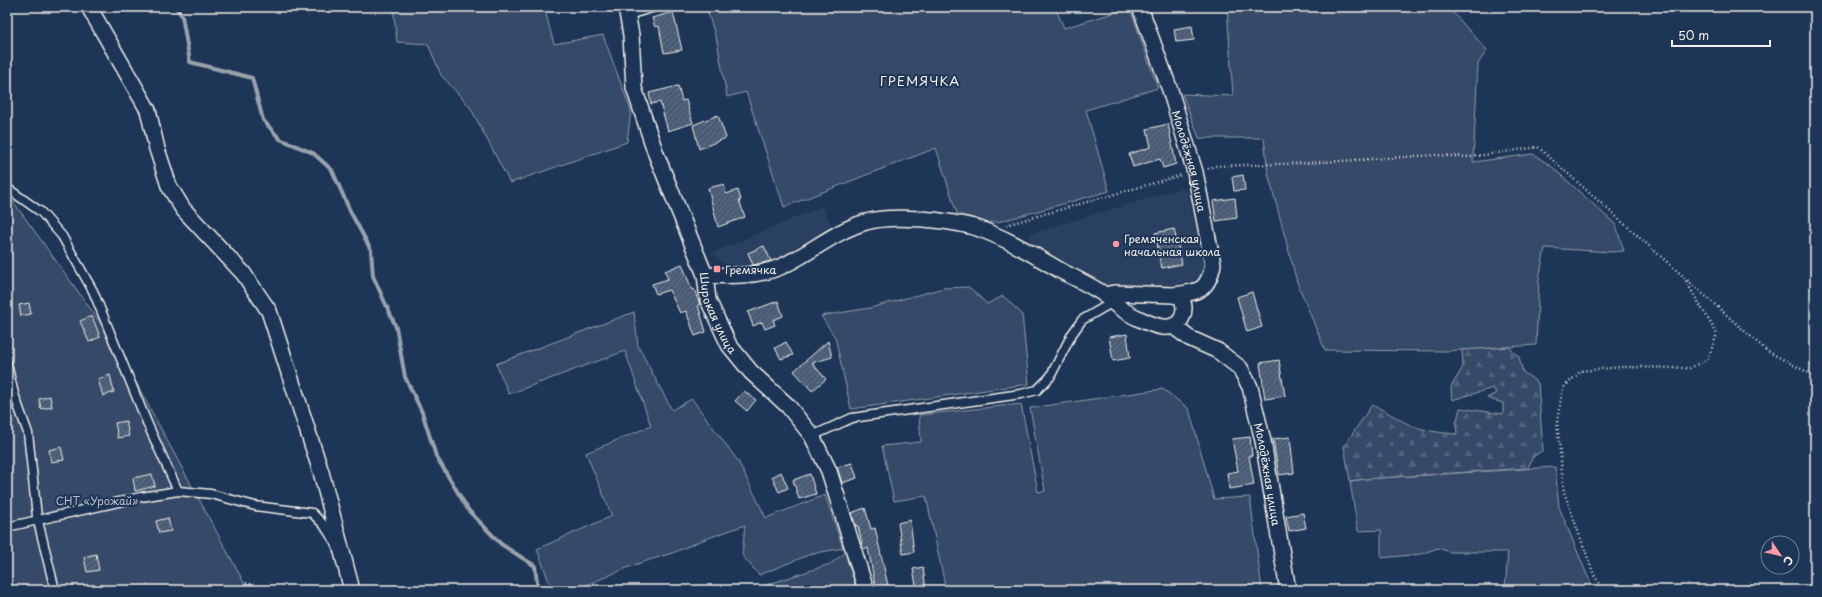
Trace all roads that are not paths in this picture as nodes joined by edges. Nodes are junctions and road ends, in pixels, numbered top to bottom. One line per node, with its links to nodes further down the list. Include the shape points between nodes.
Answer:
1 (89, 7): 15 (street, via 148,110 169,186 183,209 243,273 269,311 321,472)
2 (655, 7): 4 (lane)
3 (1140, 7): 7 (street, Молодёжная улица, via 1170,90 1194,172 1213,264 1206,285 1196,292)
4 (627, 11): 6 (street, Широкая улица, via 634,88 656,154)
5 (7, 188): 12 (lane, via 41,212 62,236 92,291)
6 (706, 275): 8 (street, via 739,276 780,267 843,230 866,221 916,219 965,226 989,233 1012,243); 11 (street, Широкая улица, via 708,300 729,345 751,372 801,420)
7 (1174, 295): 8 (street, Молодёжная улица, via 1114,293); 9 (street, via 1181,297 1185,313 1180,322)
8 (1109, 299): 9 (street, via 1144,320 1162,327); 11 (lane, via 1082,320 1050,377 1036,390 852,418)
9 (1173, 326): 19 (street, Молодёжная улица, via 1189,338 1218,351 1240,368 1250,387 1263,441)
10 (7, 364): 13 (lane, via 14,394 28,433)
11 (812, 436): 18 (street, Широкая улица, via 829,471)
12 (178, 491): 13 (lane); 15 (lane, via 211,494 255,506 312,513 324,525)
13 (38, 520): 14 (lane); 16 (lane)
14 (7, 527)
15 (343, 554): 17 (street)
16 (55, 590)
17 (352, 590)
18 (866, 590)
19 (1288, 590)

